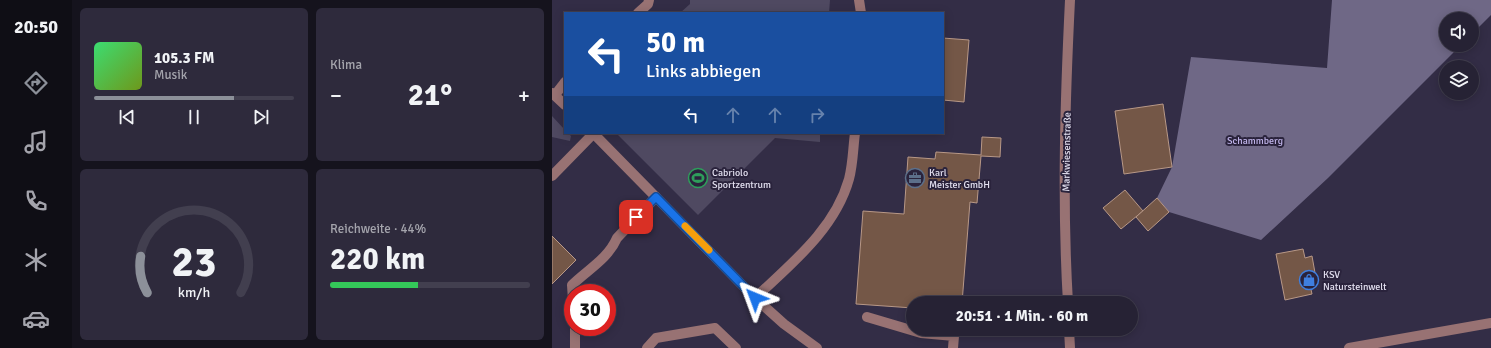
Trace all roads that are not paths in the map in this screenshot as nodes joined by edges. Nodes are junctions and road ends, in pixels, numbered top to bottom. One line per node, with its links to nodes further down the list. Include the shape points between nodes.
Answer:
1 (649, 0): 4 (street)
2 (859, 0): 5 (street)
3 (1070, 0): 15 (street, Markwiesenstraße, via 1065,189)
4 (639, 12)
5 (860, 12)
6 (564, 83): 7 (street)
7 (553, 94): 8 (street)
8 (564, 105)
9 (592, 134): 12 (street)
10 (594, 134): 13 (street)
11 (855, 134): 16 (street, via 850,178 829,222 801,254)
12 (552, 176)
13 (656, 197): 14 (street, via 589,272); 16 (street)
14 (573, 284)
15 (1068, 296)
16 (755, 298): 24 (street, via 784,324)
17 (867, 317): 25 (street, via 920,333 954,336)
18 (1491, 323): 27 (street)
19 (575, 336): 21 (street)
20 (1069, 336): 26 (street)
21 (575, 348)
22 (647, 348): 23 (street, via 656,338 715,328)
23 (736, 348)
24 (817, 348)
25 (953, 348)
26 (1070, 348)
27 (1348, 348)

